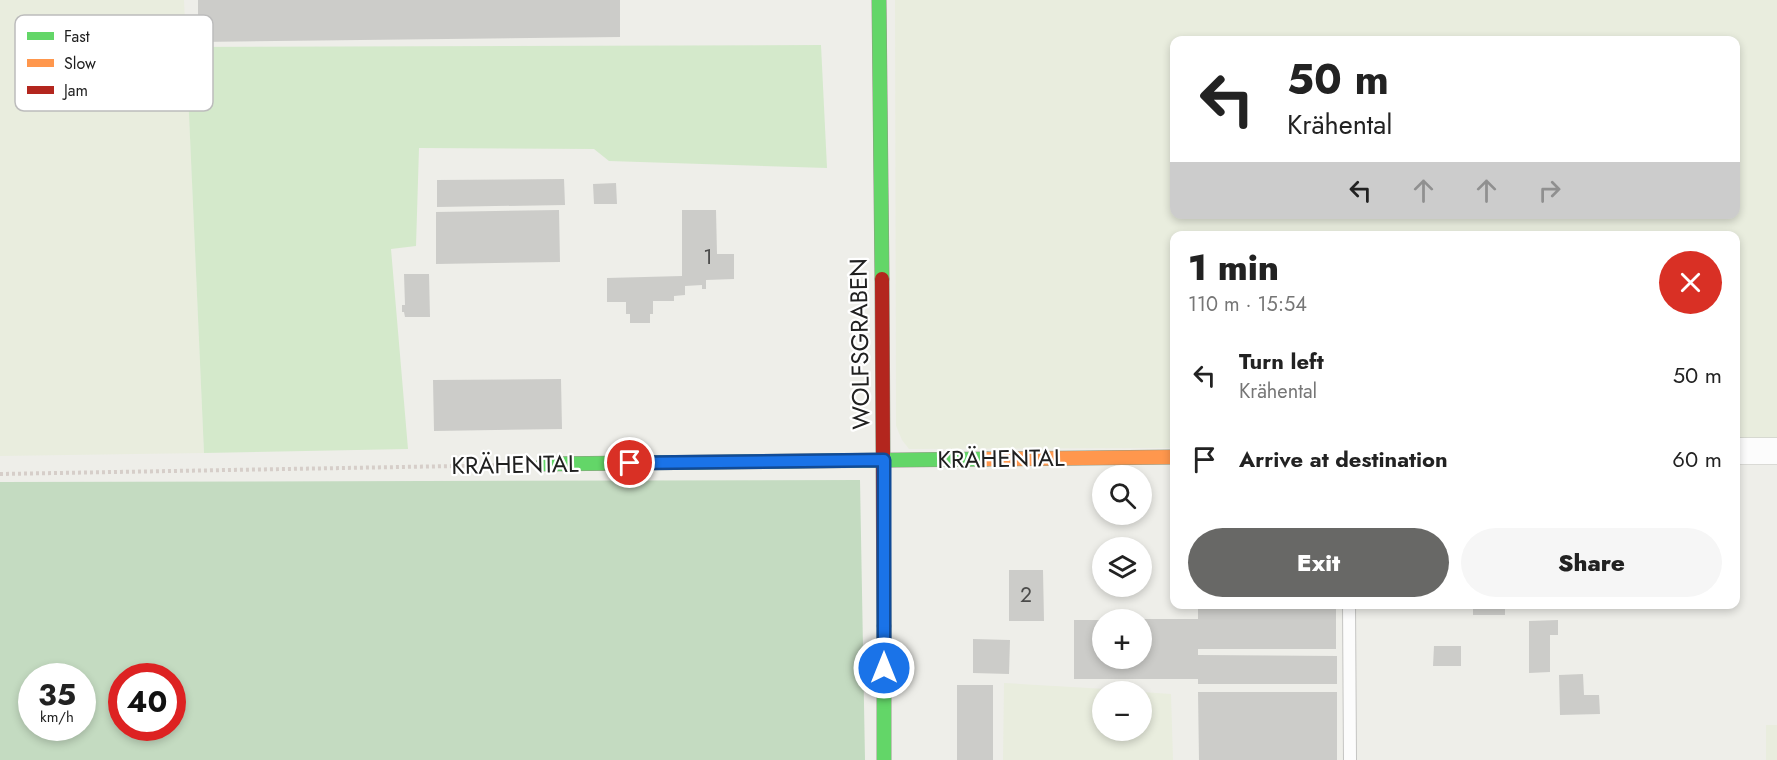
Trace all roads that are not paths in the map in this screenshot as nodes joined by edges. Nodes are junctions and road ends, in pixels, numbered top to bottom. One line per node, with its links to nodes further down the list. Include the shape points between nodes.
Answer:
1 (879, 0): 5 (street, WOLFSGRABEN)
2 (1777, 451): 3 (street)
3 (1740, 452)
4 (1170, 457): 5 (street, KRÄHENTAL)
5 (884, 460): 6 (street, KRÄHENTAL); 8 (street, WOLFSGRABEN)
6 (543, 464)
7 (1349, 609): 9 (lane)
8 (884, 760)
9 (1350, 760)

